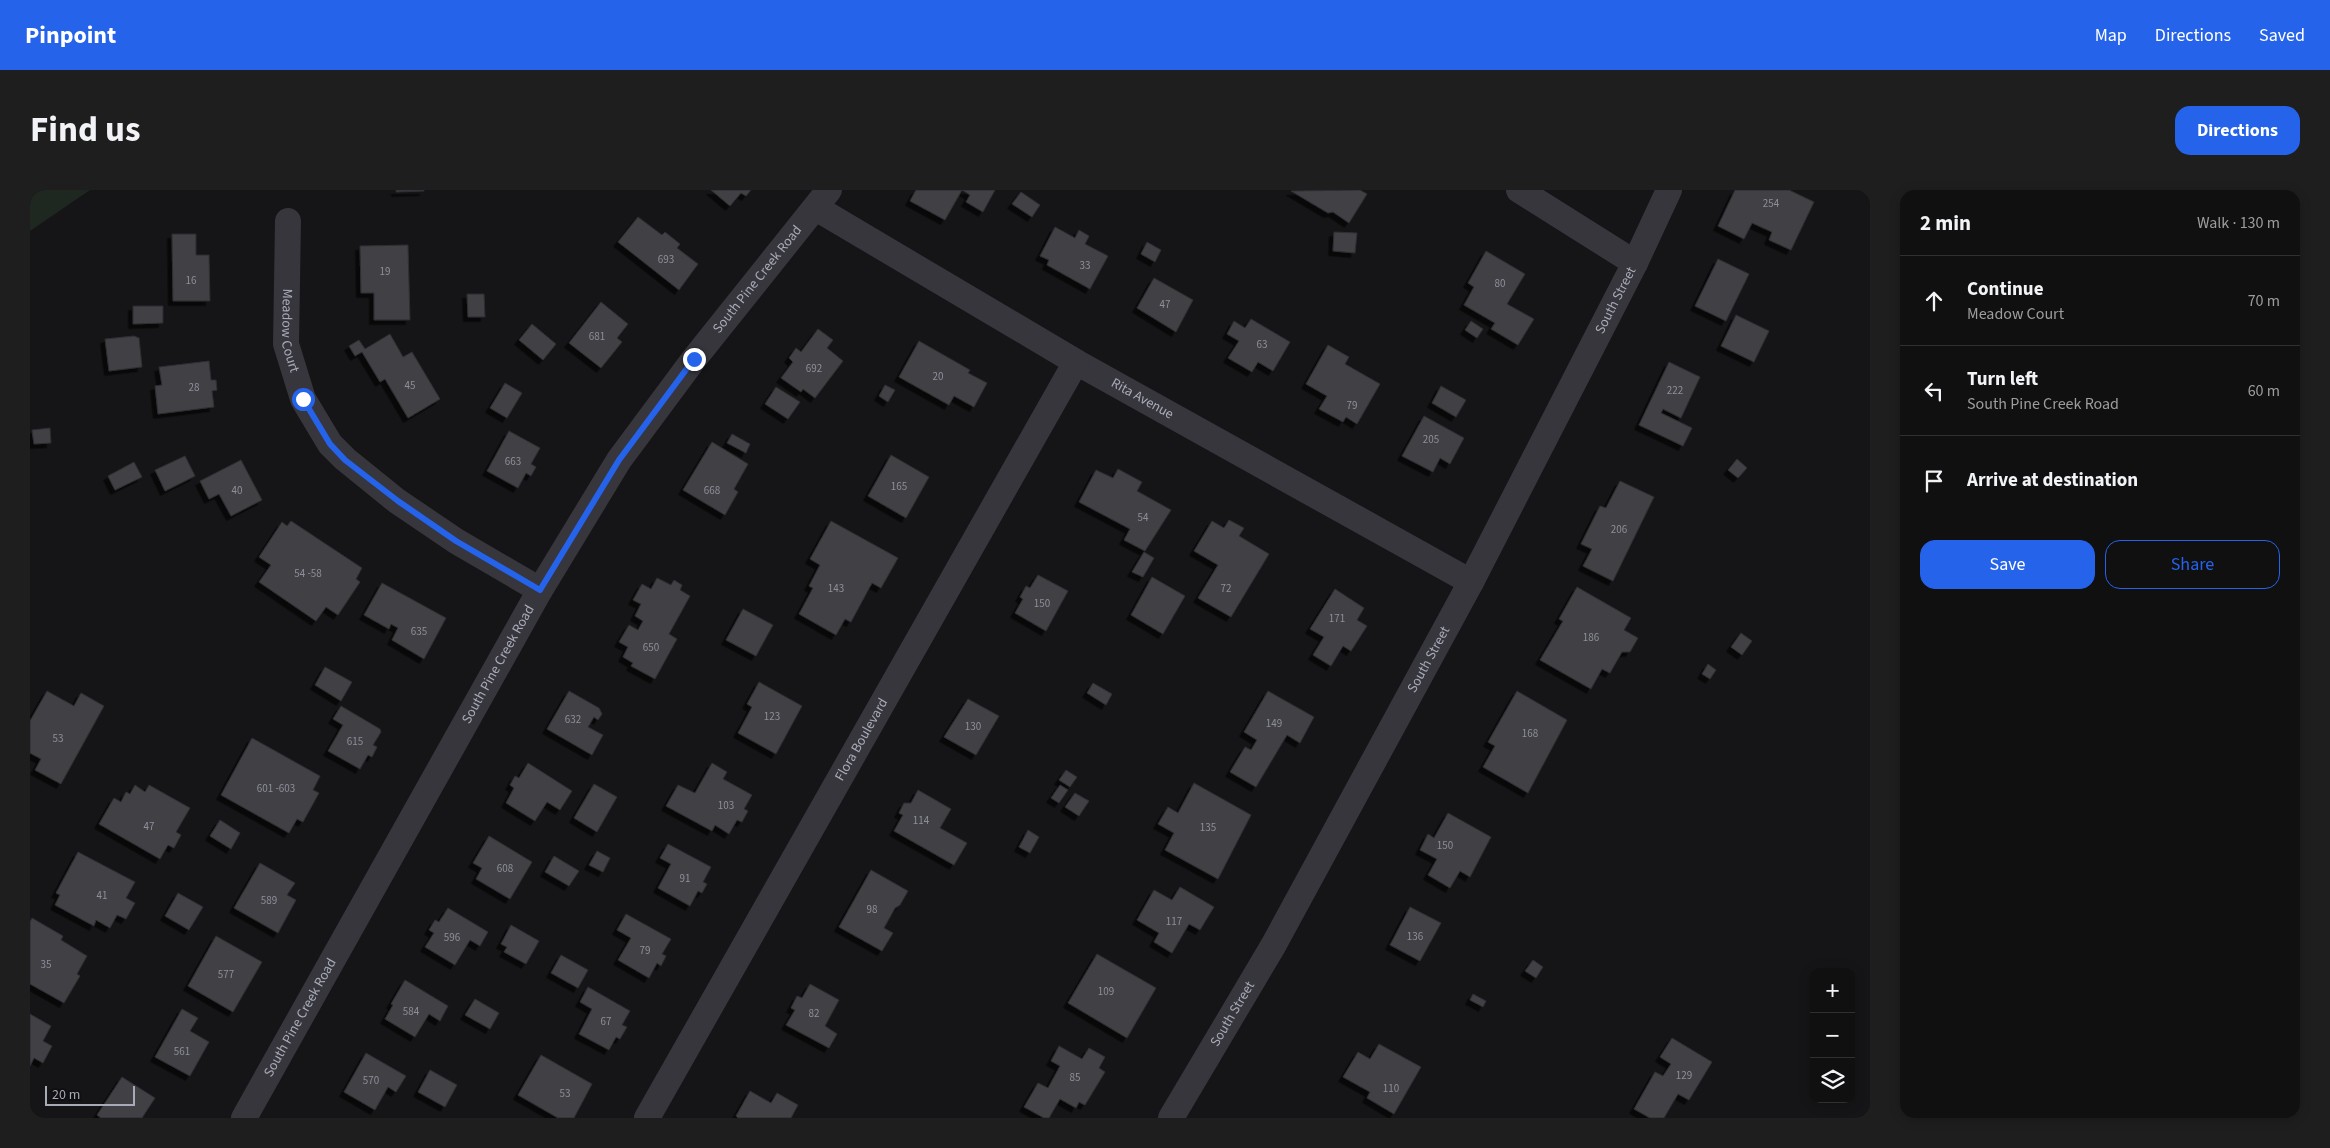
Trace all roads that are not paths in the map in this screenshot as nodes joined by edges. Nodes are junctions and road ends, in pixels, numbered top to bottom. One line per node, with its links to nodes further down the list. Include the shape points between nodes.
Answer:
1 (1519, 190): 5 (street)
2 (1669, 190): 5 (street, South Street)
3 (822, 199): 6 (street, Rita Avenue); 8 (street, South Pine Creek Road, via 694,359 619,460)
4 (288, 221): 8 (street, Meadow Court, via 286,344 303,399 330,444 345,460 398,501 456,541)
5 (1635, 263): 7 (street, South Street)
6 (1076, 362): 7 (street, Rita Avenue); 10 (street, Flora Boulevard)
7 (1471, 582): 11 (street, South Street, via 1273,946)
8 (540, 590): 9 (street, South Pine Creek Road)
9 (244, 1118)
10 (647, 1118)
11 (1171, 1118)

